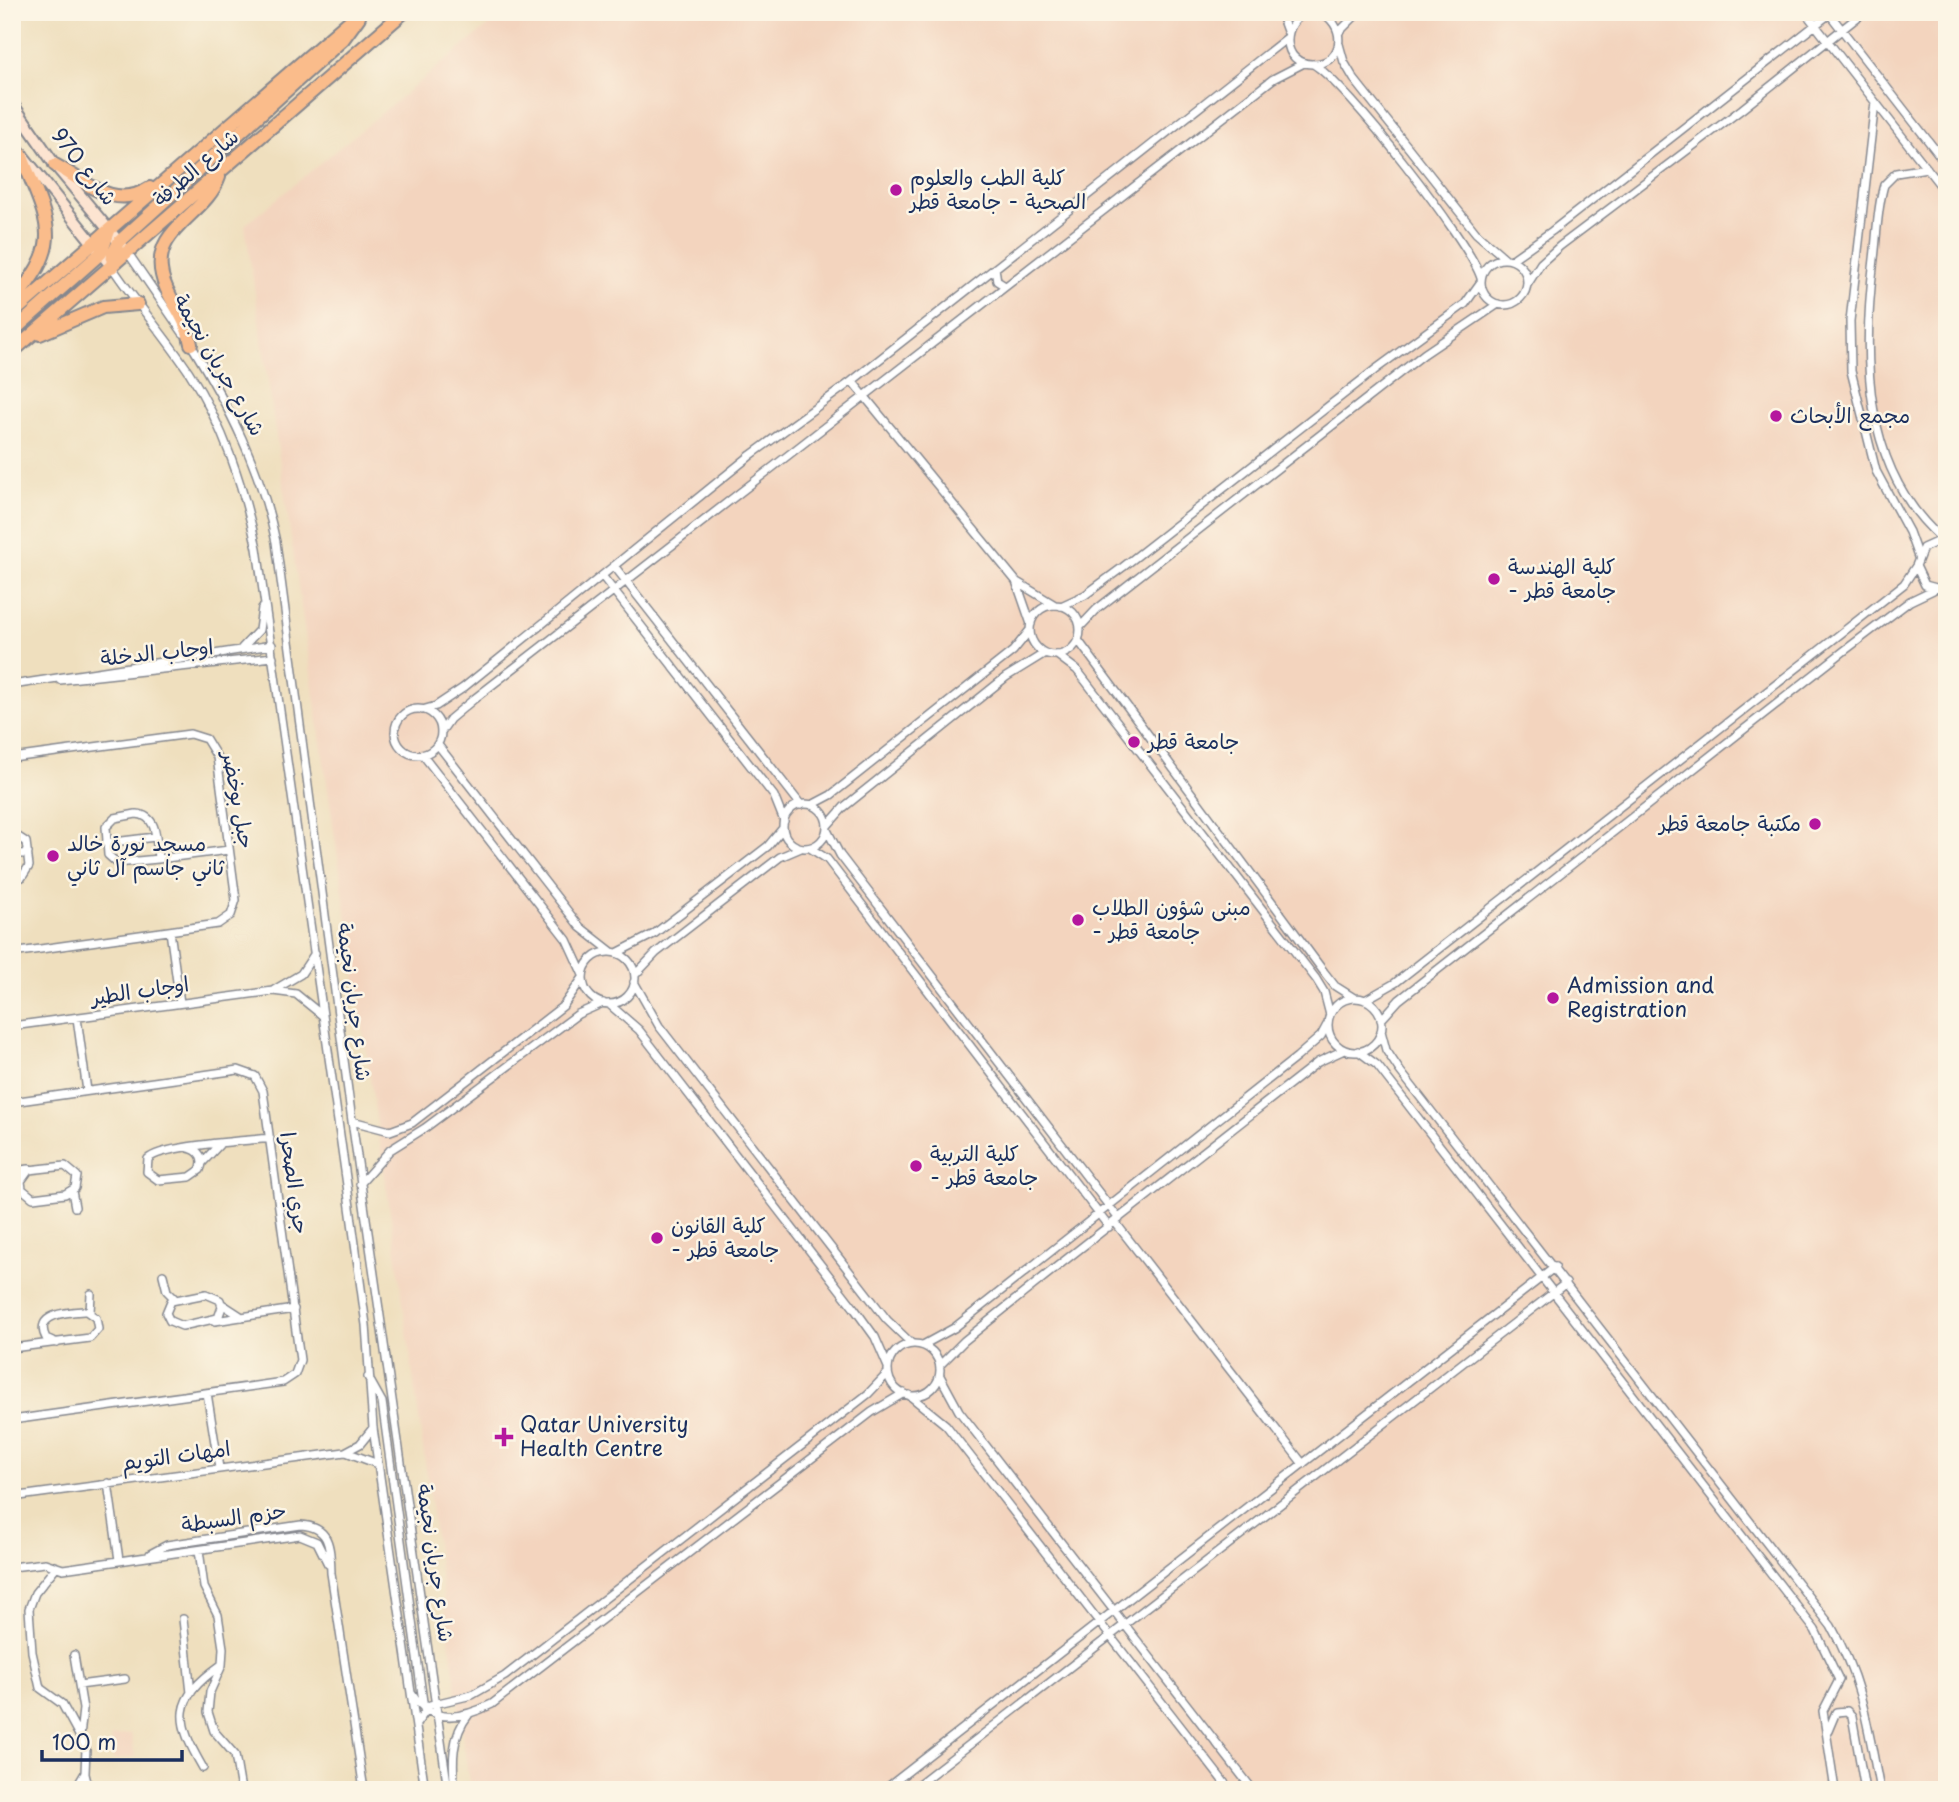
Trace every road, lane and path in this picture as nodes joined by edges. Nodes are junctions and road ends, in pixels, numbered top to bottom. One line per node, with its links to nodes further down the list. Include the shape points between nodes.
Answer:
1 (360, 12): 26 (main road, شارع الطرفة); 29 (main road, via 343,39)
2 (404, 12): 25 (main road, شارع الطرفة)
3 (1280, 12): 13 (street)
4 (1308, 12): 13 (street, via 1297,17)
5 (1319, 12): 12 (street, via 1330,18)
6 (1359, 12): 12 (street)
7 (1805, 12): 10 (street)
8 (1864, 12): 11 (street)
9 (1830, 13): 10 (street); 11 (street)
10 (1815, 26): 14 (street); 32 (street, via 1552,231)
11 (1842, 30): 14 (street); 23 (street)
12 (1339, 32): 15 (street)
13 (1287, 35): 16 (street, via 1293,55); 34 (street)
14 (1827, 41): 18 (street); 36 (street, via 1560,246 1541,262)
15 (1339, 44): 17 (street, via 1330,59); 32 (street, via 1354,79 1476,233)
16 (1304, 63): 17 (street); 37 (street, via 1273,79)
17 (1313, 64): 35 (street, via 1338,83 1468,249)
18 (1875, 102): 24 (street); 54 (street, via 1850,321 1851,371 1876,471)
19 (12, 103): 22 (main road, شارع 970)
20 (12, 142): 21 (main road, شارع 970)
21 (21, 154): 30 (main road, شارع 970); 38 (main road, via 43,206 48,239 41,267)
22 (55, 165): 26 (main road, via 108,196 138,195); 28 (main road, شارع 970)
23 (1947, 165)
24 (1927, 168): 27 (street); 52 (street, via 1899,171 1884,185 1866,344 1884,448 1918,515)
25 (220, 174): 31 (main road, شارع الطرفة); 44 (main road, via 207,198 171,233 160,257 164,283 186,320)
26 (164, 184): 28 (main road, شارع الطرفة)
27 (1947, 194)
28 (109, 231): 29 (main road, شارع 970); 30 (main road)
29 (119, 242): 31 (main road, شارع 970); 33 (main road)
30 (97, 249): 33 (main road, شارع 970); 41 (main road); 42 (main road)
31 (128, 253): 33 (main road, شارع الطرفة); 44 (street, شارع جريان نجيمة)
32 (1509, 259): 35 (street, via 1488,265); 36 (street, via 1522,268)
33 (112, 267): 39 (street, شارع جريان نجيمة); 43 (main road, شارع الطرفة)
34 (995, 268): 37 (street, via 997,281); 46 (street)
35 (1480, 280): 40 (street, via 1485,296); 48 (street, via 1465,304)
36 (1527, 285): 40 (street, via 1518,300)
37 (1005, 286): 47 (street)
38 (12, 302)
39 (138, 304): 43 (main road, via 95,309); 53 (street, شارع جريان نجيمة, via 178,356 212,412 237,472)
40 (1497, 304): 49 (street, via 1461,326)
41 (12, 314)
42 (12, 332)
43 (24, 342): 45 (main road, شارع الطرفة)
44 (191, 344): 129 (street, شارع جريان نجيمة, via 245,443 273,526)
45 (12, 352)
46 (852, 381): 47 (street); 56 (street, via 751,455)
47 (864, 394): 58 (street); 59 (street)
48 (1224, 488): 49 (street); 50 (street)
49 (1232, 502): 51 (street)
50 (1188, 516): 51 (street); 63 (street, via 1085,595)
51 (1198, 529): 65 (street)
52 (1944, 539): 54 (street, via 1927,544)
53 (257, 548): 67 (street, شارع جريان نجيمة); 68 (street, via 261,624 252,640)
54 (1918, 557): 55 (street)
55 (1916, 566): 61 (street, via 1922,582); 106 (street, via 1904,584 1395,983)
56 (615, 567): 57 (street); 58 (street)
57 (603, 577): 60 (street); 76 (street, via 463,688)
58 (625, 581): 60 (street); 72 (street)
59 (1016, 582): 63 (street); 64 (street)
60 (614, 590): 73 (street); 77 (street, via 467,704)
61 (1933, 590): 62 (street); 112 (street, via 1910,601 1844,651 1399,1000)
62 (1947, 591)
63 (1058, 605): 64 (street, via 1037,612); 65 (street, via 1076,615)
64 (1030, 627): 69 (street, via 1034,644); 84 (street, via 1013,651 831,795)
65 (1080, 627): 66 (street)
66 (1078, 640): 70 (street); 102 (street)
67 (272, 645): 68 (street, اوجاب الدخلة); 71 (street, شارع جريان نجيمة)
68 (237, 650): 74 (street, اوجاب الدخلة)
69 (1045, 653): 70 (street); 86 (street, via 1006,677 844,807)
70 (1057, 655): 104 (street, via 1077,670)
71 (273, 657): 74 (street, اوجاب الدخلة); 98 (street, شارع جريان نجيمة)
72 (692, 668): 73 (street); 78 (street)
73 (681, 678): 80 (street)
74 (45, 680): 75 (street, اوجاب الدخلة)
75 (12, 685)
76 (422, 710): 77 (street, via 435,718); 81 (street, via 405,714 395,733 403,749)
77 (441, 732): 79 (street)
78 (748, 739): 80 (street); 83 (street)
79 (438, 745): 81 (street); 99 (street, via 580,928)
80 (738, 748): 85 (street, via 774,796)
81 (423, 755): 100 (street, via 567,940)
82 (12, 758): 91 (street, جبل بوخضر, via 185,735 201,737 217,757)
83 (801, 805): 84 (street); 85 (street, via 792,809)
84 (812, 805): 86 (street, via 821,810)
85 (784, 824): 90 (street, via 789,841); 99 (street, via 768,846 654,934)
86 (827, 827): 90 (street, via 823,840); 114 (street, via 840,855)
87 (12, 833): 92 (street, via 24,839)
88 (155, 836): 89 (street); 89 (street, via 148,817 127,815 108,823); 94 (street)
89 (106, 843): 94 (street, via 108,855 117,863)
90 (806, 848): 101 (street, via 780,857 656,953); 116 (street, via 827,859)
91 (229, 850): 94 (street); 96 (street, جبل بوخضر, via 236,900 231,915 218,924)
92 (27, 853): 93 (street); 95 (street, via 27,870)
93 (12, 855)
94 (158, 859)
95 (12, 881)
96 (170, 931): 97 (street, جبل بوخضر); 107 (street)
97 (12, 953)
98 (315, 953): 103 (street, اوجاب الطير, via 301,974); 109 (street, شارع جريان نجيمة)
99 (615, 953): 100 (street, via 600,953 590,959); 101 (street, via 628,960)
100 (582, 977): 108 (street, via 589,995); 117 (street, via 563,1006)
101 (635, 979): 108 (street, via 623,999); 162 (street, via 659,1026 887,1320)
102 (1333, 984): 104 (street); 105 (street)
103 (274, 991): 107 (street, اوجاب الطير); 109 (street, اوجاب الطير, via 296,994)
104 (1324, 992): 111 (street)
105 (1354, 998): 106 (street); 111 (street, via 1339,1003)
106 (1365, 1000): 112 (street, via 1376,1007)
107 (180, 1003): 110 (street, اوجاب الطير)
108 (606, 1004): 120 (street, via 578,1014); 168 (street, via 639,1030 854,1308 875,1337)
109 (324, 1017): 170 (street, شارع جريان نجيمة, via 364,1312)
110 (77, 1018): 113 (street, اوجاب الطير); 125 (street)
111 (1329, 1019): 118 (street, via 1332,1039); 142 (street, via 1313,1044)
112 (1381, 1020): 115 (street)
113 (12, 1026)
114 (972, 1027): 116 (street); 127 (street)
115 (1381, 1031): 119 (street, via 1373,1045); 122 (street, via 1386,1050)
116 (962, 1036): 128 (street)
117 (511, 1046): 120 (street); 121 (street)
118 (1345, 1050): 119 (street); 145 (street, via 1318,1062)
119 (1358, 1052): 124 (street, via 1377,1065)
120 (520, 1058): 123 (street)
121 (486, 1066): 123 (street); 129 (street, via 405,1127 380,1130)
122 (1402, 1073): 124 (street); 139 (street)
123 (495, 1076): 137 (street, via 390,1150)
124 (1389, 1082): 141 (street)
125 (87, 1091): 126 (street, جري الصحرا); 130 (street, جري الصحرا, via 247,1071 262,1087)
126 (12, 1102)
127 (1030, 1103): 128 (street); 142 (street)
128 (1019, 1110): 144 (street)
129 (352, 1121): 137 (street, شارع جريان نجيمة)
130 (270, 1138): 131 (street); 156 (street, جري الصحرا)
131 (219, 1145): 132 (street); 133 (street)
132 (188, 1148): 133 (street, via 198,1152); 133 (street, via 155,1153 146,1163 148,1172 158,1180 190,1177)
133 (202, 1163)
134 (34, 1169): 135 (street); 138 (street, via 26,1173); 140 (street, via 69,1167 76,1176)
135 (12, 1171)
136 (12, 1178): 138 (street)
137 (360, 1184): 214 (street, شارع جريان نجيمة)
138 (21, 1185): 140 (street, via 33,1198)
139 (1491, 1186): 141 (street); 146 (street)
140 (72, 1191): 143 (street)
141 (1478, 1196): 147 (street)
142 (1108, 1205): 144 (street); 145 (street)
143 (75, 1207)
144 (1098, 1212): 145 (street); 163 (street, via 954,1328)
145 (1114, 1222): 166 (street); 179 (street)
146 (1539, 1247): 147 (street); 148 (street)
147 (1525, 1257): 150 (street)
148 (1555, 1267): 150 (street); 151 (street)
149 (163, 1275): 154 (street)
150 (1541, 1277): 152 (street); 167 (street)
151 (1566, 1283): 152 (street); 198 (street)
152 (1553, 1292): 171 (street); 200 (street)
153 (91, 1294): 157 (street)
154 (174, 1298): 155 (street, via 210,1294); 159 (street, via 166,1313 173,1324)
155 (222, 1304): 158 (street); 159 (street, via 220,1315)
156 (293, 1309): 158 (street); 172 (street, جري الصحرا, via 300,1360 292,1378)
157 (90, 1312): 160 (street, via 51,1316); 161 (street, via 98,1325 93,1336)
158 (243, 1317): 159 (street)
159 (211, 1322)
160 (42, 1331): 161 (street); 164 (street)
161 (57, 1343): 164 (street)
162 (912, 1344): 163 (street); 168 (street, via 896,1351)
163 (923, 1345): 166 (street)
164 (27, 1346): 165 (street)
165 (12, 1348)
166 (940, 1365): 169 (street)
167 (1427, 1366): 171 (street); 179 (street)
168 (888, 1370): 173 (street, via 895,1387); 176 (street, via 874,1390)
169 (940, 1376): 173 (street, via 926,1393); 201 (street, via 959,1411)
170 (368, 1377): 175 (street, شارع جريان نجيمة); 215 (street, via 382,1402)
171 (1438, 1381): 183 (street)
172 (207, 1393): 174 (street, جري الصحرا); 181 (street)
173 (906, 1394): 177 (street, via 872,1412); 204 (street, via 946,1425)
174 (12, 1420)
175 (373, 1428): 178 (street, via 360,1444); 180 (street, شارع جريان نجيمة)
176 (819, 1433): 177 (street); 202 (street)
177 (830, 1446): 206 (street)
178 (345, 1452): 180 (street, امهات التويم); 181 (street, امهات التويم)
179 (1306, 1462): 182 (street); 183 (street)
180 (379, 1464): 212 (street, شارع جريان نجيمة)
181 (219, 1468): 184 (street, امهات التويم)
182 (1295, 1470): 185 (street); 201 (street)
183 (1319, 1473): 185 (street)
184 (108, 1483): 186 (street, امهات التويم); 195 (street)
185 (1305, 1484): 205 (street)
186 (12, 1497)
187 (308, 1526): 188 (street, حزم السبطة); 189 (street); 199 (street, حزم السبطة, via 321,1530 328,1541)
188 (253, 1532): 190 (street, حزم السبطة); 191 (street)
189 (307, 1536): 191 (street, حزم السبطة); 199 (street, حزم السبطة, via 321,1546)
190 (217, 1538): 192 (street); 194 (street, حزم السبطة, via 167,1545)
191 (255, 1542): 192 (street, حزم السبطة)
192 (219, 1547): 193 (street, حزم السبطة)
193 (200, 1550): 194 (street, حزم السبطة); 209 (street, via 206,1592 219,1619)
194 (150, 1554): 195 (street, حزم السبطة)
195 (119, 1560): 197 (street, حزم السبطة)
196 (12, 1567): 197 (street, حزم السبطة, via 42,1563)
197 (55, 1567): 220 (street, via 30,1603 32,1652 40,1688 60,1702)
198 (1790, 1572): 200 (street); 239 (street, via 1831,1626 1855,1671)
199 (331, 1573): 229 (street, حزم السبطة)
200 (1778, 1580): 219 (street, via 1815,1630 1838,1677 1823,1711)
201 (1114, 1610): 204 (street); 205 (street)
202 (585, 1612): 206 (street); 214 (street, via 489,1687 463,1698)
203 (183, 1619): 213 (street)
204 (1099, 1622): 207 (street); 221 (street)
205 (1125, 1624): 207 (street); 236 (street)
206 (595, 1625): 216 (street, via 500,1699)
207 (1110, 1636): 222 (street); 235 (street)
208 (74, 1656): 211 (street)
209 (222, 1665): 213 (street); 228 (street, via 208,1705 215,1731 237,1760)
210 (125, 1679): 211 (street)
211 (79, 1685): 220 (street)
212 (411, 1692): 215 (street); 218 (street, شارع جريان نجيمة)
213 (191, 1693): 223 (street, via 183,1708 182,1729)
214 (437, 1701): 215 (street); 217 (street, شارع جريان نجيمة)
215 (424, 1709): 217 (street); 218 (street)
216 (469, 1714): 217 (street); 232 (street, via 454,1745)
217 (439, 1717): 231 (street, شارع جريان نجيمة)
218 (416, 1726): 230 (street, شارع جريان نجيمة)
219 (1826, 1735): 237 (street); 238 (street, via 1836,1712 1850,1713)
220 (80, 1736): 224 (street, via 87,1754)
221 (951, 1737): 222 (street); 233 (street)
222 (961, 1751): 225 (street)
223 (203, 1768)
224 (85, 1773): 226 (street); 227 (street)
225 (919, 1786): 234 (street)
226 (75, 1790)
227 (89, 1790)
228 (241, 1790)
229 (364, 1790)
230 (425, 1790)
231 (448, 1790)
232 (455, 1790)
233 (884, 1790)
234 (911, 1790)
235 (1230, 1790)
236 (1253, 1790)
237 (1835, 1790)
238 (1865, 1790)
239 (1880, 1790)

